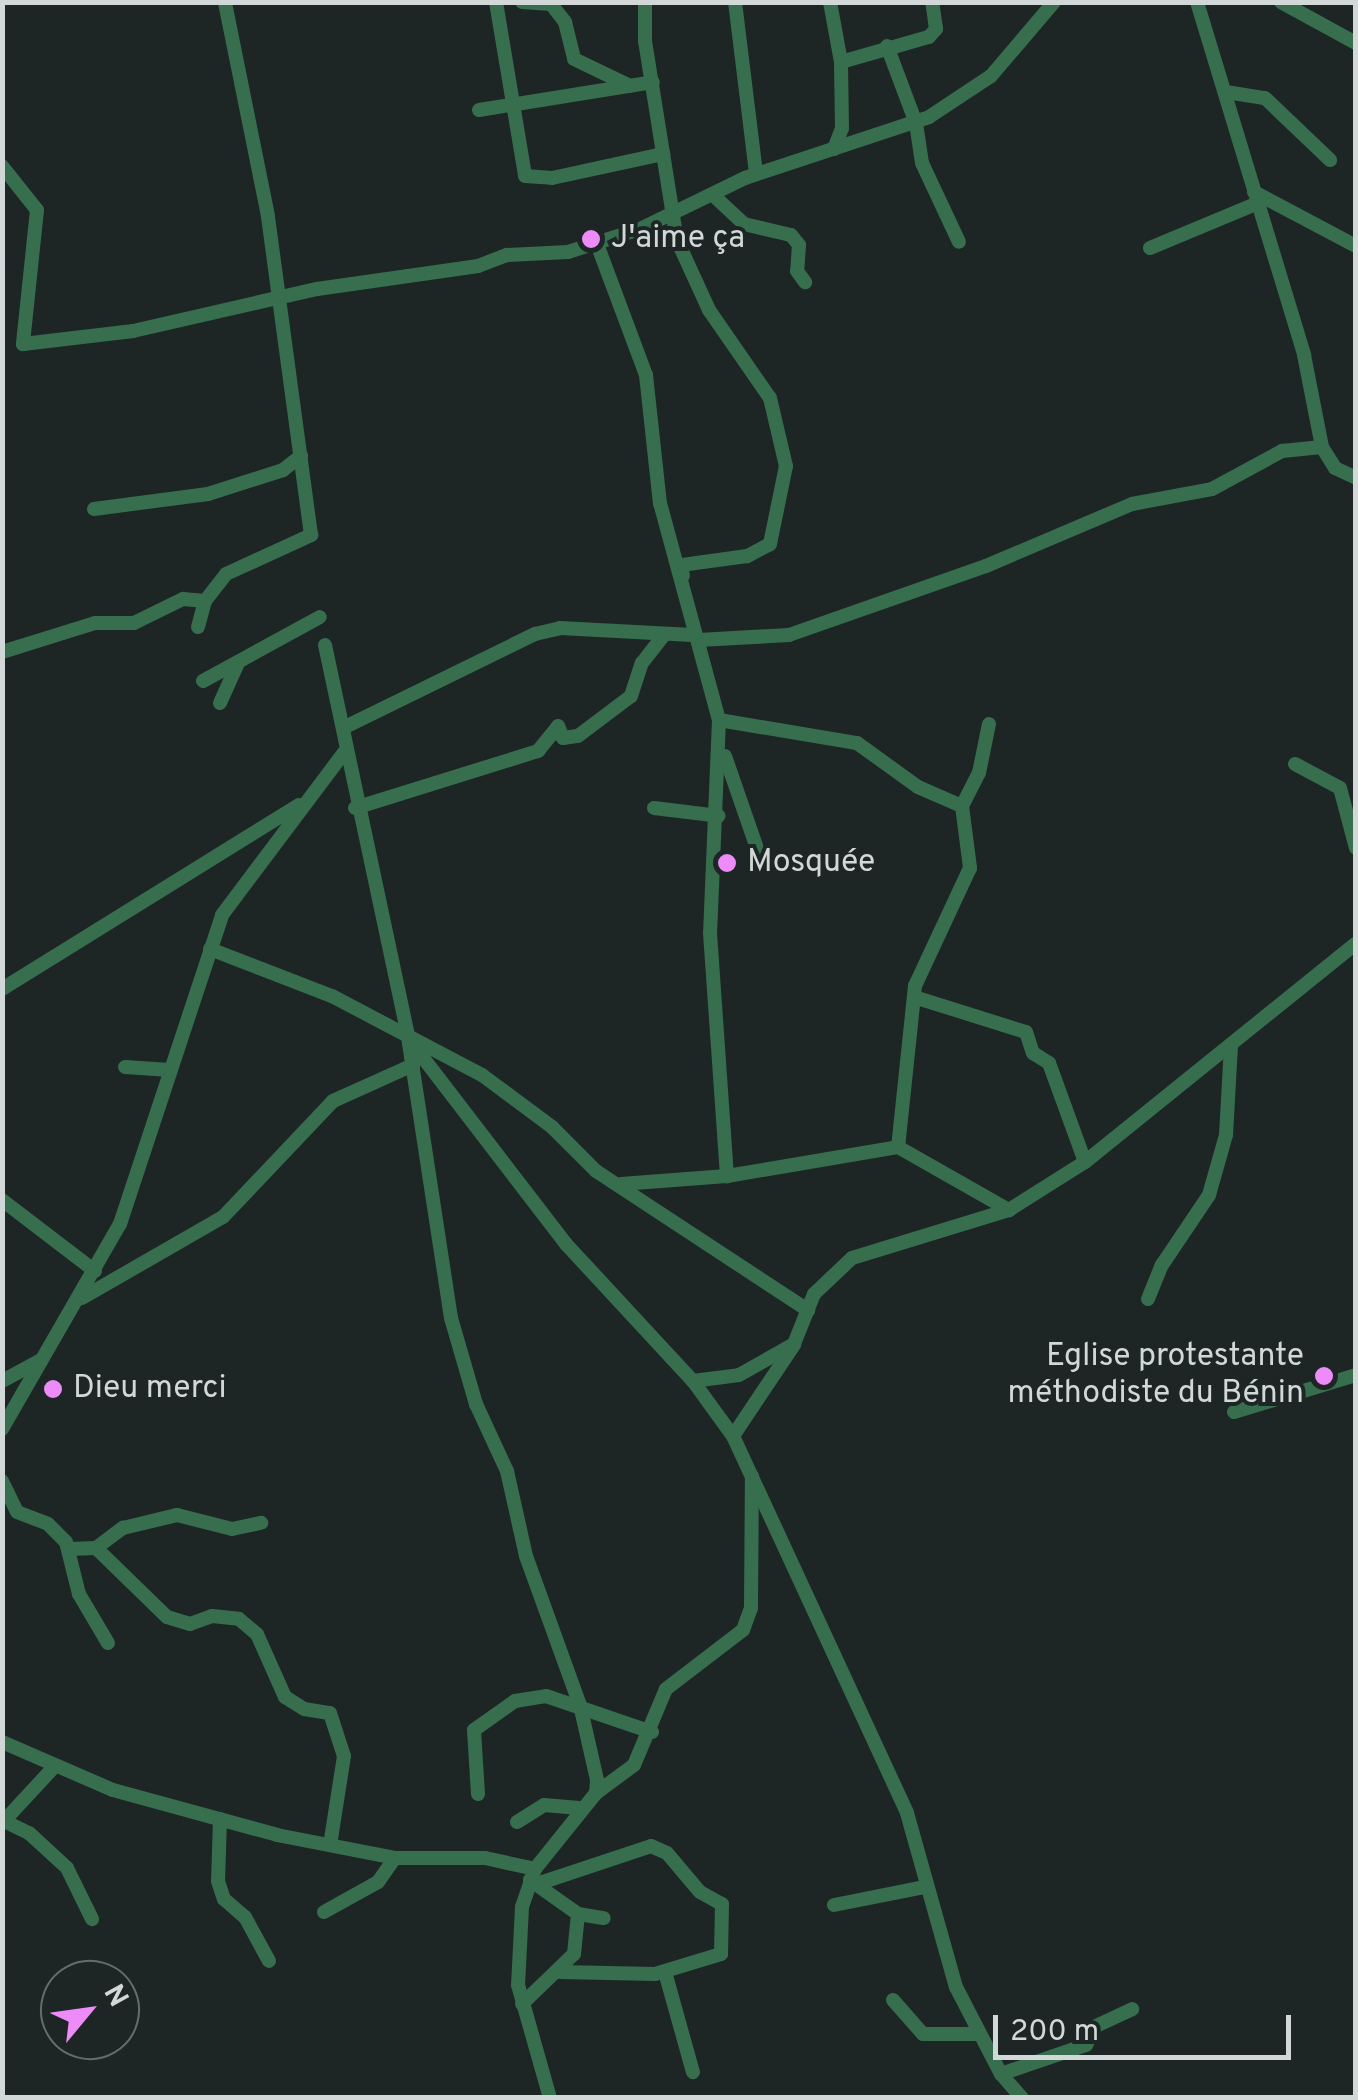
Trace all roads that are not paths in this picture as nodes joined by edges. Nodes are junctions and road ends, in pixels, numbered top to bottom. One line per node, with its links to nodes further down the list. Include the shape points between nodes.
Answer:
1 (225, 2): 33 (street)
2 (496, 2): 17 (street)
3 (522, 2): 15 (street, via 551,4 565,22 574,59)
4 (645, 2): 14 (street)
5 (734, 2): 24 (street)
6 (830, 2): 13 (street)
7 (932, 2): 12 (street, via 936,29 929,37)
8 (1054, 2): 19 (street, via 991,76)
9 (1197, 2): 16 (street)
10 (1281, 2): 11 (street)
11 (1356, 43)
12 (887, 46): 13 (street); 19 (street)
13 (841, 62): 20 (street, via 842,128)
14 (653, 82): 15 (street); 21 (street)
15 (630, 86): 17 (street)
16 (1226, 92): 22 (street, via 1265,98); 26 (street)
17 (512, 105): 18 (street); 21 (street, via 525,176 535,180)
18 (479, 110)
19 (916, 123): 20 (street); 28 (street, via 922,163)
20 (834, 149): 24 (street)
21 (663, 154): 27 (street)
22 (1330, 160)
23 (2, 166): 33 (street, via 37,210 24,344 134,330)
24 (756, 174): 25 (street)
25 (713, 195): 27 (street); 32 (street, via 744,224 792,235 800,245 797,271)
26 (1256, 198): 30 (street); 31 (street); 34 (street, via 1314,390)
27 (672, 218): 29 (street); 38 (street, via 709,310 770,398 786,466 770,544 747,556 680,565)
28 (959, 242)
29 (596, 244): 33 (street); 38 (street, via 643,363 660,503)
30 (1356, 246)
31 (1150, 248)
32 (805, 282)
33 (278, 296): 35 (street)
34 (1322, 447): 36 (street, via 1336,468); 43 (street, via 1282,452 1212,489 1132,504 986,566 789,635)
35 (300, 456): 37 (street, via 282,470 208,494); 39 (street, via 312,536 230,572)
36 (1356, 478)
37 (94, 509)
38 (687, 588): 43 (street)
39 (205, 601): 41 (street); 45 (street, via 183,599 134,623 95,624)
40 (320, 617): 46 (street, via 250,650)
41 (198, 627)
42 (664, 635): 43 (street); 51 (street, via 560,628 535,634); 57 (street, via 642,663 632,696 578,736 563,738 558,726 538,751)
43 (696, 638): 49 (street)
44 (325, 644): 51 (street)
45 (2, 652)
46 (238, 663): 47 (street); 48 (street)
47 (202, 681)
48 (220, 704)
49 (720, 720): 52 (street); 56 (street, via 857,743 918,787)
50 (989, 724): 56 (street, via 980,773)
51 (343, 728): 53 (street)
52 (721, 746): 59 (street); 61 (street)
53 (346, 750): 55 (street); 57 (street)
54 (1295, 764): 60 (street, via 1340,788)
55 (305, 802): 63 (street, via 222,915); 64 (street)
56 (962, 806): 65 (street, via 970,868)
57 (355, 808): 66 (street)
58 (654, 808): 59 (street)
59 (718, 816): 73 (street, via 710,934)
60 (1356, 848)
61 (762, 863)
62 (1356, 943): 67 (street)
63 (210, 949): 66 (street, via 332,996); 70 (street)
64 (2, 989)
65 (914, 997): 71 (street); 72 (street, via 995,1028 1026,1032 1033,1054 1049,1063)
66 (408, 1038): 68 (street); 74 (street, via 482,1076 552,1127 596,1171); 85 (street, via 566,1244)
67 (1231, 1046): 72 (street); 79 (street, via 1226,1135 1209,1195 1162,1265)
68 (413, 1064): 78 (street, via 334,1101 223,1217); 95 (street, via 451,1318)
69 (125, 1067): 70 (street)
70 (170, 1070): 77 (street, via 120,1224)
71 (898, 1147): 73 (street); 76 (street)
72 (1084, 1162): 76 (street)
73 (727, 1176): 74 (street)
74 (622, 1184): 80 (street)
75 (2, 1200): 77 (street)
76 (1009, 1210): 80 (street, via 852,1258 814,1294)
77 (95, 1271): 78 (street)
78 (81, 1299): 82 (street)
79 (1148, 1299)
80 (808, 1310): 81 (street)
81 (794, 1344): 85 (street, via 740,1375); 88 (street)
82 (42, 1360): 84 (street); 87 (street)
83 (1356, 1374): 86 (street)
84 (2, 1381)
85 (693, 1381): 88 (street)
86 (1234, 1412)
87 (2, 1429)
88 (733, 1436): 89 (street)
89 (752, 1470): 96 (street, via 748,1616 722,1648 666,1689); 108 (street, via 906,1813)
90 (2, 1481): 93 (street, via 17,1512 48,1524)
91 (261, 1524): 92 (street, via 232,1529 177,1515 123,1528)
92 (96, 1548): 93 (street); 105 (street, via 133,1577 152,1610 166,1617 190,1624 212,1616 239,1618 257,1634 285,1697 304,1710 330,1712 344,1756)
93 (69, 1549): 94 (street, via 79,1594)
94 (108, 1643)
95 (580, 1705): 96 (street); 99 (street); 100 (street, via 531,1695 474,1730)
96 (652, 1732): 99 (street, via 634,1765)
97 (2, 1742): 98 (street)
98 (54, 1767): 102 (street); 103 (street)
99 (596, 1793): 101 (street)
100 (478, 1794)
101 (582, 1808): 104 (street, via 544,1805); 107 (street)
102 (220, 1819): 105 (street); 114 (street, via 224,1899 245,1917)
103 (3, 1821): 113 (street, via 29,1833 67,1868)
104 (517, 1822)
105 (330, 1845): 106 (street)
106 (394, 1858): 107 (street, via 485,1858); 110 (street, via 382,1879)
107 (534, 1877): 111 (street); 116 (street, via 650,1846 667,1852 700,1892 722,1904 721,1954); 118 (street, via 518,1944)
108 (925, 1887): 109 (street); 120 (street)
109 (834, 1905)
110 (324, 1912)
111 (578, 1914): 112 (street); 115 (street, via 575,1951)
112 (604, 1918)
113 (92, 1919)
114 (269, 1961)
115 (560, 1972): 116 (street, via 593,1978); 118 (street)
116 (665, 1972): 121 (street)
117 (894, 2000): 120 (street, via 924,2034)
118 (522, 2004): 123 (street)
119 (1132, 2010): 122 (street, via 1096,2026 1086,2045)
120 (977, 2034): 122 (street)
121 (693, 2072)
122 (1002, 2074): 124 (street)
123 (550, 2098)
124 (1022, 2098)

